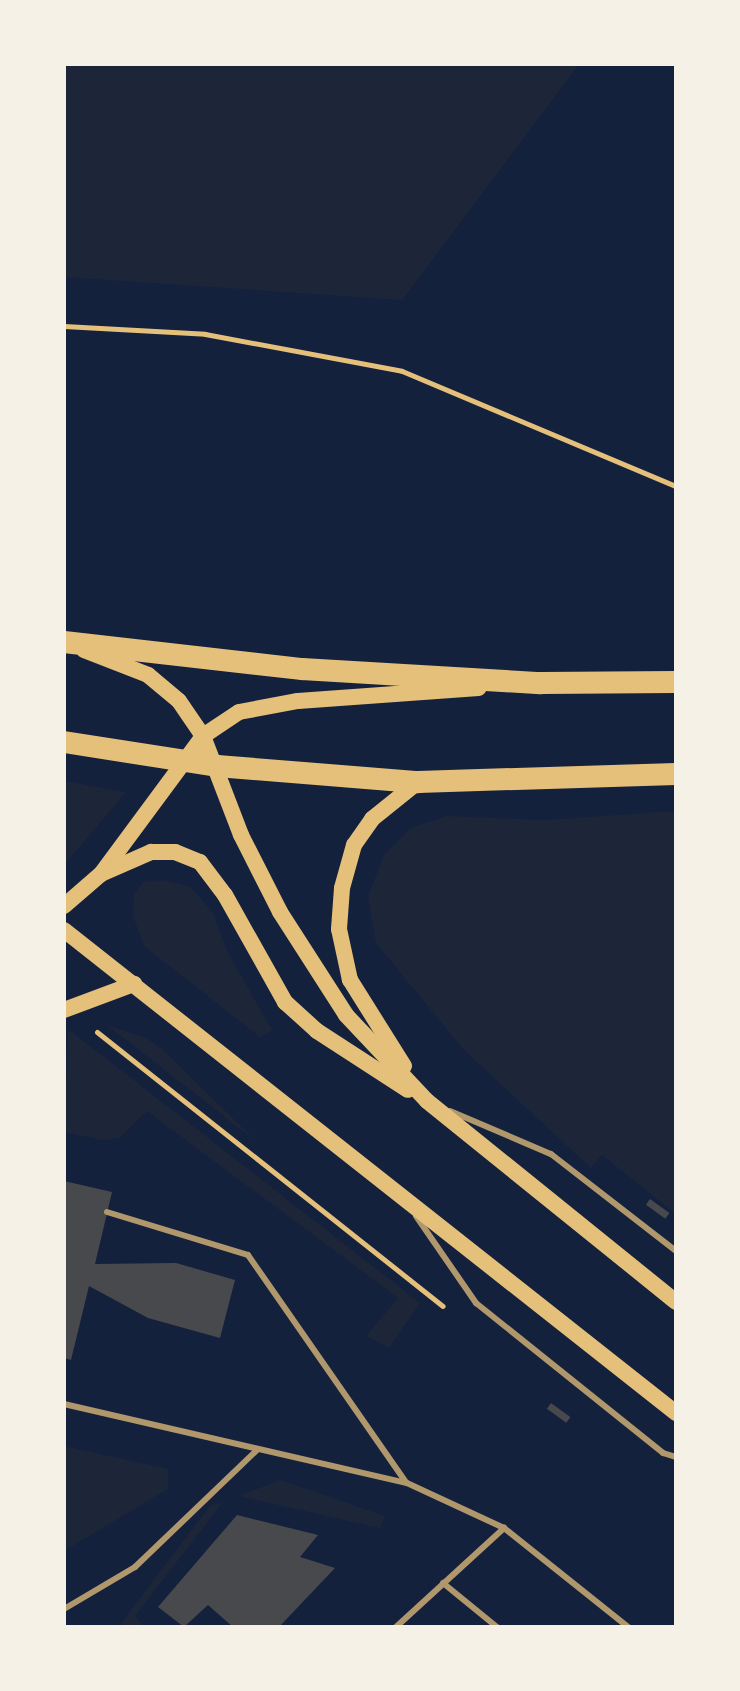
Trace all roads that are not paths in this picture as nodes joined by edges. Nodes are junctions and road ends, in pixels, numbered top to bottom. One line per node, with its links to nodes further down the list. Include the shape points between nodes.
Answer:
1 (64, 642): 3 (highway, via 302,669); 4 (main road, via 148,675 179,701)
2 (676, 682): 3 (highway)
3 (541, 683): 4 (main road, via 298,701 239,712)
4 (203, 736): 6 (main road); 7 (main road)
5 (64, 742): 6 (highway)
6 (183, 760): 7 (highway); 10 (main road)
7 (217, 766): 9 (highway); 15 (main road, via 241,835 280,912 346,1015)
8 (676, 774): 9 (highway)
9 (418, 782): 15 (main road, via 372,819 354,845 342,888 339,929 350,980)
10 (101, 874): 11 (main road); 15 (main road, via 151,852 175,852 200,862 225,895 285,1002 317,1031)
11 (64, 906)
12 (64, 930): 13 (main road)
13 (134, 984): 14 (main road); 16 (main road)
14 (64, 1010)
15 (427, 1101): 18 (lane, via 551,1154); 19 (main road)
16 (403, 1197): 21 (main road); 23 (lane, via 476,1303 663,1453)
17 (107, 1212): 24 (lane, via 248,1255)
18 (676, 1251)
19 (676, 1302)
20 (64, 1404): 22 (lane)
21 (676, 1413)
22 (258, 1449): 24 (lane); 27 (lane, via 135,1567)
23 (676, 1457)
24 (407, 1483): 25 (lane)
25 (504, 1528): 26 (lane); 30 (lane)
26 (443, 1583): 28 (lane); 29 (lane)
27 (64, 1609)
28 (396, 1627)
29 (497, 1627)
30 (628, 1627)

